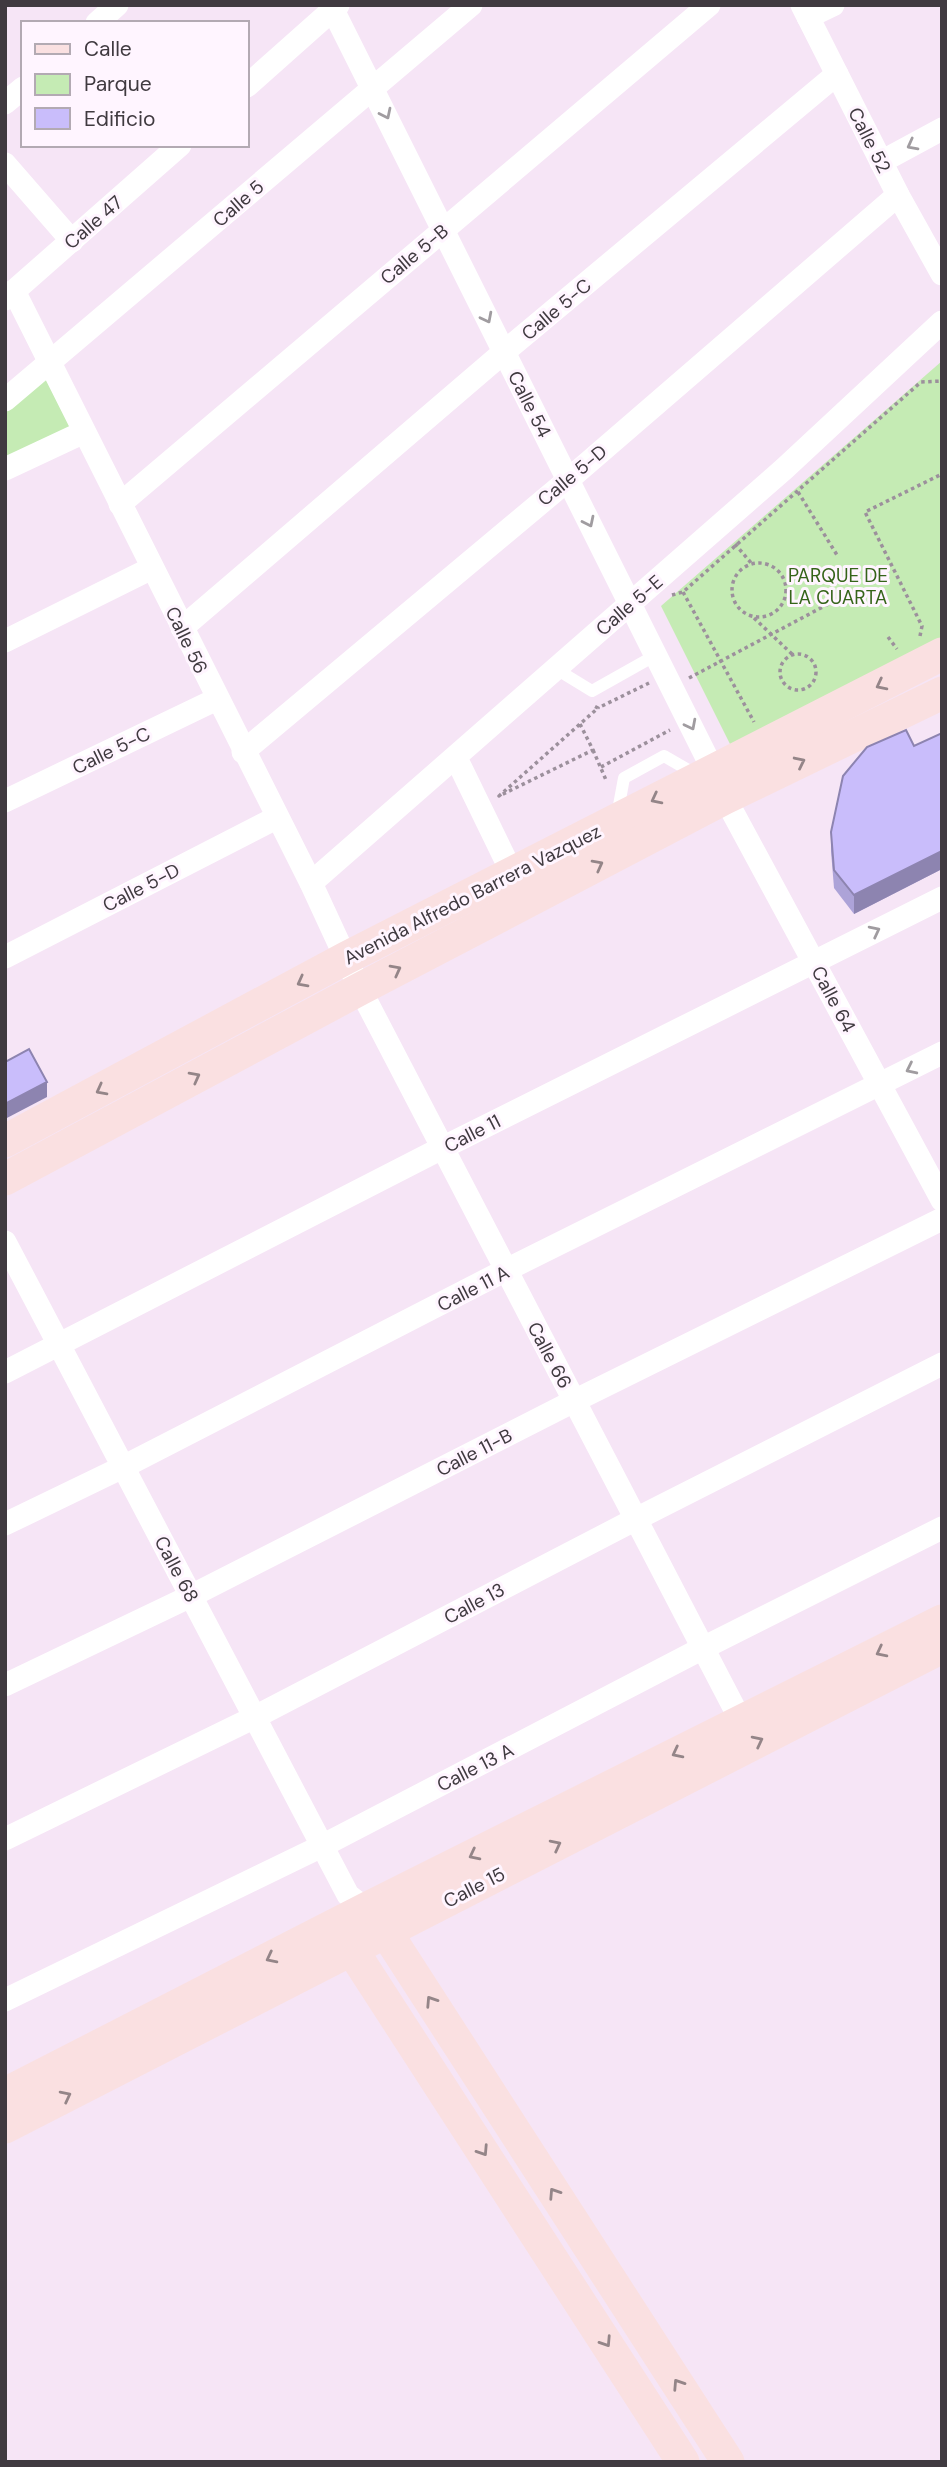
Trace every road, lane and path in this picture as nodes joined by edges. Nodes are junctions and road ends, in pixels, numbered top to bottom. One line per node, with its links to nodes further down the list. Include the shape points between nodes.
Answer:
1 (117, 5): 7 (street)
2 (471, 5): 10 (street, Calle 5)
3 (709, 5): 18 (street, Calle 5-B)
4 (833, 5): 6 (street)
5 (335, 8): 9 (street); 10 (street, Calle 54)
6 (805, 11): 8 (street, Calle 52)
7 (99, 21)
8 (837, 74): 15 (street, Calle 52); 23 (street, Calle 5-C)
9 (248, 85)
10 (373, 87): 18 (street, Calle 54, one-way to 18); 24 (street, Calle 5)
11 (21, 90): 12 (street)
12 (5, 103)
13 (942, 129): 15 (street, one-way to 15)
14 (178, 147): 19 (street, Calle 47)
15 (881, 162): 17 (street, Calle 52)
16 (5, 164): 19 (street)
17 (898, 195): 20 (street, Calle 52); 31 (street, Calle 5-D)
18 (443, 230): 23 (street, Calle 54, one-way to 23); 33 (street, Calle 5-B)
19 (72, 241): 21 (street, Calle 47)
20 (942, 274)
21 (10, 295): 24 (street, Calle 56)
22 (942, 322): 29 (street, Calle 5-E)
23 (504, 352): 31 (street, Calle 54); 42 (street, Calle 5-C)
24 (51, 364): 26 (street, Calle 5); 27 (street, Calle 56)
25 (942, 381): 32 (path, via 921,382)
26 (5, 400)
27 (84, 432): 28 (street); 33 (street, Calle 56)
28 (5, 469)
29 (784, 469): 32 (path); 34 (street, Calle 5-E)
30 (942, 474): 46 (path, via 864,512)
31 (568, 480): 40 (street, Calle 54, one-way to 40); 61 (street, Calle 5-D)
32 (798, 492): 35 (path); 36 (path)
33 (120, 504): 38 (street, Calle 56)
34 (720, 525): 35 (path); 40 (street, Calle 5-E)
35 (737, 545): 37 (path); 50 (path, via 683,592)
36 (837, 555)
37 (752, 564): 41 (path, via 738,574 732,590 738,607); 41 (path, via 777,569 786,593 771,615)
38 (152, 568): 42 (street, Calle 56); 45 (street)
39 (832, 602): 43 (path)
40 (629, 605): 48 (street, Calle 54); 51 (street, Calle 5-E)
41 (753, 616): 43 (path)
42 (182, 628): 54 (street, Calle 56)
43 (771, 634): 49 (path); 50 (path)
44 (888, 637): 47 (path)
45 (5, 641)
46 (930, 649): 65 (street, Avenida Alfredo Barrera Vazquez, one-way to 65)
47 (901, 653)
48 (656, 655): 51 (lane, via 592,691); 52 (street, Calle 54)
49 (793, 655): 49 (path, via 805,655 814,663 816,674 806,688 794,690 782,679 781,667)
50 (721, 661): 52 (path); 59 (path)
51 (556, 670): 62 (street, Calle 5-E)
52 (666, 682): 56 (path); 65 (street, Calle 54, one-way to 65)
53 (942, 693): 65 (street, Avenida Alfredo Barrera Vazquez, one-way to 53)
54 (217, 699): 61 (street, Calle 56); 68 (street, Calle 5-C)
55 (588, 701): 56 (path)
56 (598, 708): 67 (path)
57 (580, 724): 60 (path)
58 (680, 724): 63 (path)
59 (758, 729)
60 (593, 750): 63 (path); 67 (path)
61 (243, 752): 70 (street, Calle 56)
62 (454, 758): 71 (street); 72 (street, Calle 5-E)
63 (601, 767): 64 (path)
64 (606, 780)
65 (713, 782): 71 (street, Avenida Alfredo Barrera Vazquez, via 617,820); 76 (street, Calle 64); 77 (street, Avenida Alfredo Barrera Vazquez, one-way to 65)
66 (492, 787): 67 (path)
67 (499, 796): 69 (path)
68 (5, 801)
69 (504, 807)
70 (276, 818): 72 (street, Calle 56); 74 (street, Calle 5-D)
71 (512, 873): 75 (street, Avenida Alfredo Barrera Vazquez)
72 (311, 883): 75 (street, Calle 56)
73 (942, 898): 76 (street, Calle 11, one-way to 73)
74 (5, 957)
75 (346, 958): 77 (street, Calle 56); 80 (street, Avenida Alfredo Barrera Vazquez, one-way to 80)
76 (814, 962): 79 (street, Calle 64); 81 (street, Calle 11)
77 (360, 989): 81 (street, Calle 66); 82 (street, Avenida Alfredo Barrera Vazquez, one-way to 77)
78 (942, 1053): 79 (street, Calle 11 A, one-way to 79)
79 (879, 1084): 83 (street, Calle 64); 86 (street, Calle 11 A)
80 (5, 1141)
81 (442, 1148): 86 (street, Calle 66); 87 (street, Calle 11)
82 (5, 1178)
83 (942, 1200)
84 (942, 1219): 90 (street, Calle 11-B)
85 (5, 1242): 87 (street, Calle 68)
86 (506, 1270): 90 (street, Calle 66); 91 (street, Calle 11 A)
87 (60, 1346): 89 (street, Calle 11); 91 (street, Calle 68)
88 (942, 1364): 92 (street, Calle 13)
89 (5, 1372)
90 (574, 1401): 92 (street, Calle 66); 95 (street, Calle 11-B)
91 (123, 1467): 93 (street, Calle 11 A); 95 (street, Calle 68)
92 (636, 1519): 98 (street, Calle 66); 100 (street, Calle 13)
93 (5, 1524)
94 (942, 1528): 98 (street, Calle 13 A)
95 (191, 1596): 99 (street, Calle 11-B); 100 (street, Calle 68)
96 (942, 1621): 101 (street, Calle 15, one-way to 101)
97 (942, 1647): 104 (street, Calle 15, one-way to 97)
98 (703, 1648): 101 (street, Calle 66); 103 (street, Calle 13 A)
99 (5, 1685)
100 (255, 1717): 102 (street, Calle 13); 103 (street, Calle 68)
101 (741, 1721): 104 (street, Calle 15, one-way to 104)
102 (5, 1839)
103 (322, 1846): 104 (street, Calle 68); 105 (street, Calle 13 A)
104 (360, 1921): 106 (street, Calle 15, one-way to 106); 107 (street, Calle 15, one-way to 104); 108 (street, one-way to 104); 109 (street, one-way to 109, via 419,2067)
105 (5, 2000)
106 (5, 2094)
107 (5, 2127)
108 (595, 2256): 109 (street); 110 (street, one-way to 108, via 708,2431)
109 (562, 2273): 111 (street, one-way to 111)
110 (733, 2458)
111 (683, 2462)

